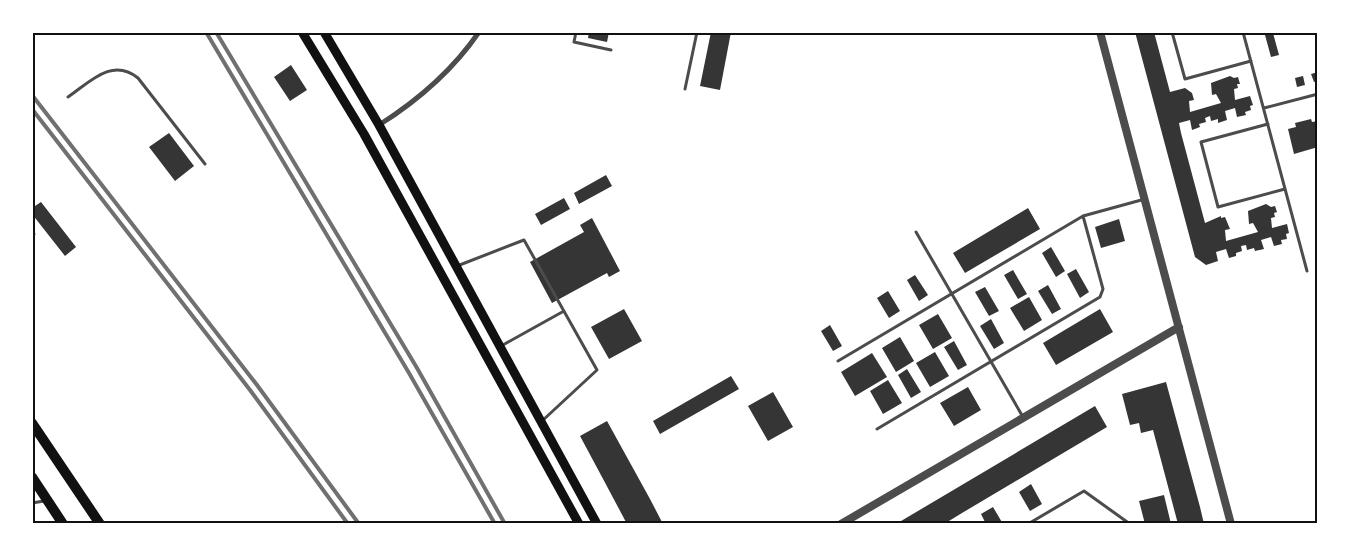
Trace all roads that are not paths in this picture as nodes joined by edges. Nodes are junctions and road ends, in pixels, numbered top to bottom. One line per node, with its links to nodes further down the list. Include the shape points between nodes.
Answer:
1 (302, 32): 39 (main road, via 364,134)
2 (324, 32): 16 (main road)
3 (479, 32): 16 (street, via 467,49 412,105)
4 (576, 32): 9 (lane, via 574,42)
5 (697, 32): 11 (lane)
6 (1100, 32): 19 (street)
7 (1172, 32): 10 (lane, via 1185,80)
8 (1243, 32): 10 (lane)
9 (611, 50)
10 (1251, 61): 14 (lane)
11 (685, 89)
12 (1318, 94): 14 (lane)
13 (68, 97): 17 (lane, via 106,71 119,68 130,72)
14 (1264, 108): 15 (lane)
15 (1268, 124): 18 (lane); 18 (lane, via 1201,142 1218,207)
16 (379, 125): 22 (main road)
17 (205, 164)
18 (1285, 189): 23 (lane)
19 (1145, 199): 20 (lane); 26 (street)
20 (1083, 216): 24 (lane); 29 (lane, via 1103,289 1100,297)
21 (916, 232): 24 (lane)
22 (457, 266): 25 (lane, via 524,240); 27 (main road)
23 (1307, 271)
24 (952, 294): 28 (lane); 29 (lane)
25 (564, 311): 27 (lane); 31 (lane, via 597,370)
26 (1179, 327): 30 (street); 44 (street)
27 (500, 346): 31 (main road)
28 (838, 361)
29 (991, 362): 30 (lane); 33 (lane)
30 (1024, 417): 41 (street)
31 (541, 421): 40 (main road)
32 (32, 423): 38 (main road)
33 (878, 429)
34 (32, 477): 35 (main road)
35 (49, 500): 36 (lane); 37 (main road)
36 (32, 503)
37 (64, 524)
38 (100, 524)
39 (579, 524)
40 (597, 524)
41 (841, 524)
42 (1028, 524): 43 (lane, via 1084,491)
43 (1130, 524)
44 (1231, 524)

